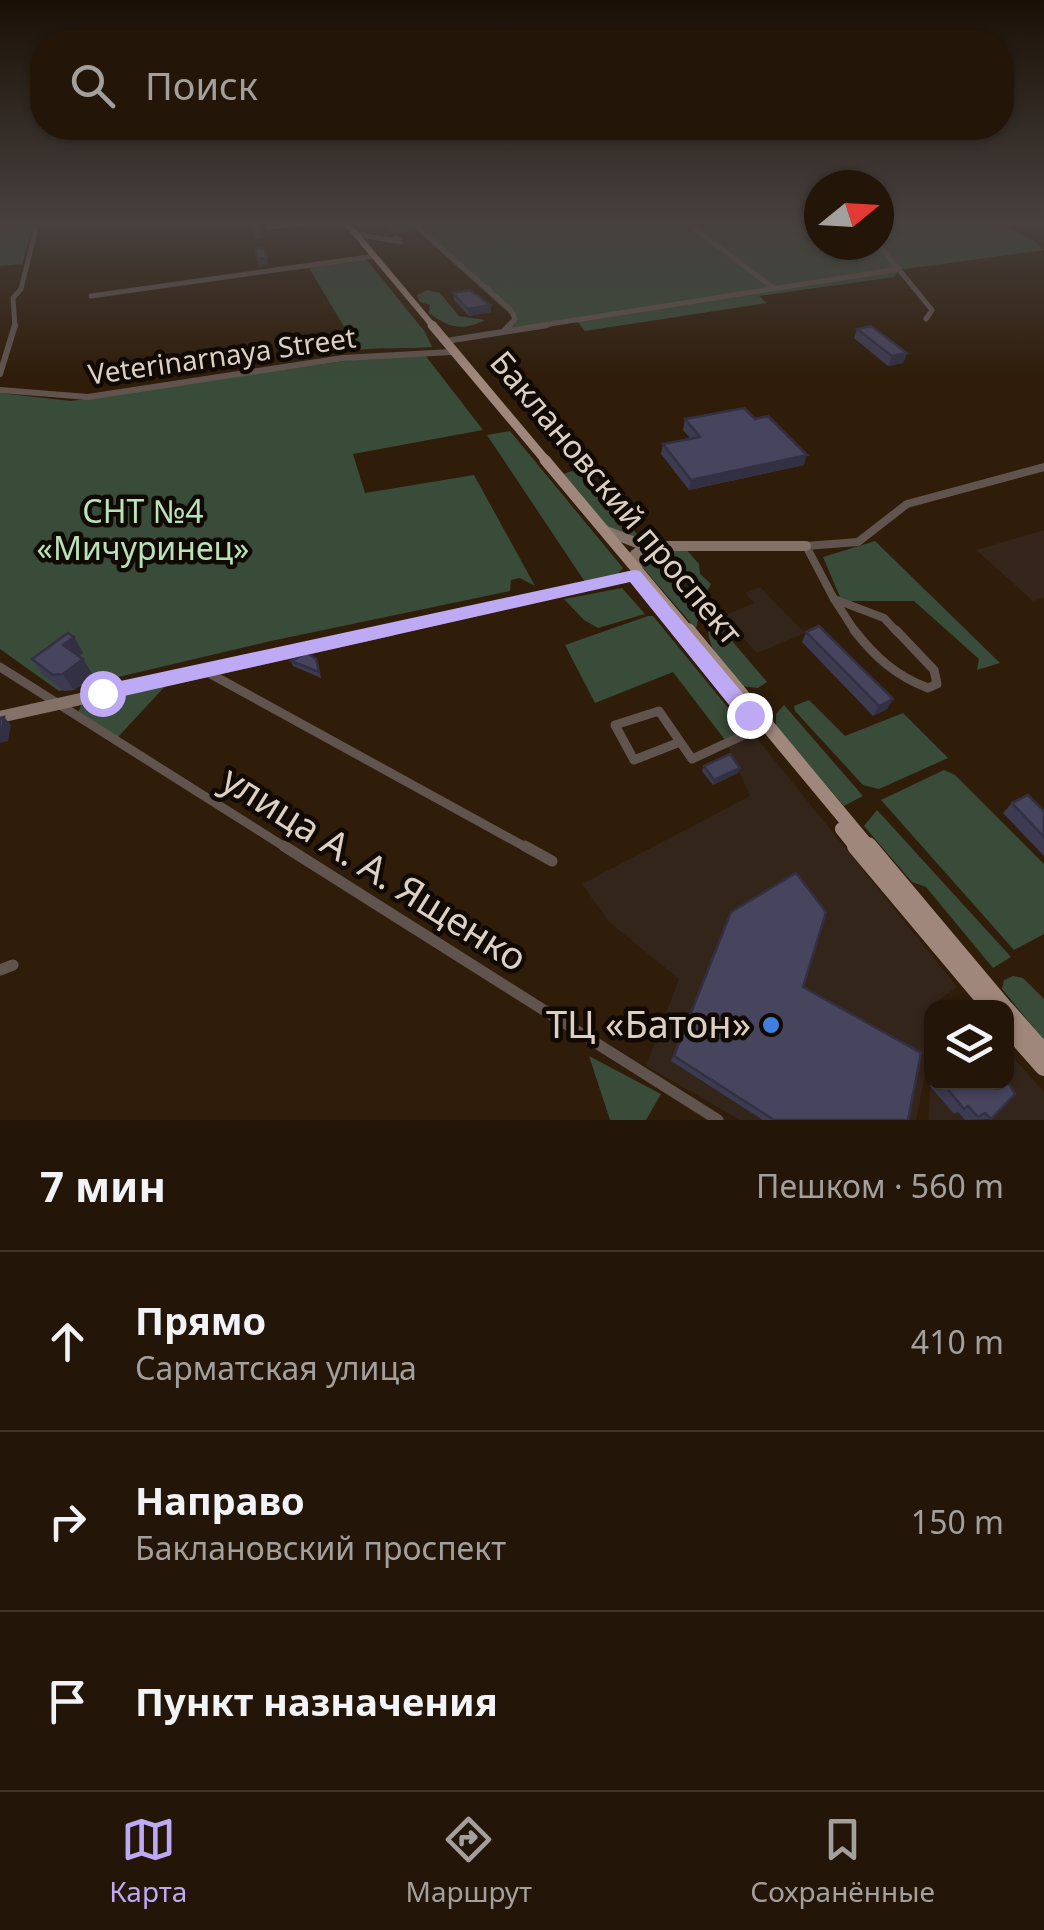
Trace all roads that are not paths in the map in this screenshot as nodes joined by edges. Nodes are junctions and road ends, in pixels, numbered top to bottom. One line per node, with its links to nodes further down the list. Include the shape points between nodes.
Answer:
1 (25, 272): 13 (street, via 13,298 17,320)
2 (258, 272): 9 (street)
3 (387, 272): 12 (main road, Баклановский проспект)
4 (468, 272): 11 (street, via 511,310 516,319)
5 (753, 272): 8 (street)
6 (879, 272): 8 (street, Veterinarnaya Street)
7 (902, 272): 10 (street, via 932,310)
8 (775, 289): 11 (street, Veterinarnaya Street)
9 (91, 296)
10 (926, 318)
11 (505, 330): 12 (street, Veterinarnaya Street)
12 (451, 348): 14 (street, Veterinarnaya Street, via 88,396); 16 (main road, Баклановский проспект); 19 (main road, Баклановский проспект)
13 (0, 374)
14 (0, 390)
15 (1044, 467): 18 (street, via 907,504 858,542)
16 (601, 528): 17 (main road); 19 (main road, Баклановский проспект)
17 (644, 546): 18 (main road); 19 (main road); 20 (main road, via 634,555)
18 (806, 546): 21 (street)
19 (621, 555): 20 (main road, Баклановский проспект)
20 (637, 574): 23 (main road); 26 (main road, Баклановский проспект); 29 (main road, Баклановский проспект)
21 (832, 598): 21 (street, via 850,626 905,680 928,688 937,684 934,670 884,618)
22 (0, 667): 24 (street, улица А. А. Ященко)
23 (203, 670): 24 (main road); 28 (street)
24 (54, 704): 25 (main road); 36 (street, улица А. А. Ященко)
25 (0, 717)
26 (760, 728): 27 (street, via 692,759); 29 (main road, Баклановский проспект)
27 (680, 742): 27 (street, via 659,710 615,724 634,760)
28 (552, 860)
29 (978, 983): 30 (main road, Баклановский проспект); 31 (main road, Баклановский проспект)
30 (988, 1000)
31 (996, 1000)
32 (1014, 1018): 34 (main road, Баклановский проспект)
33 (1014, 1033): 35 (main road)
34 (1044, 1053)
35 (1044, 1067)
36 (718, 1120)

